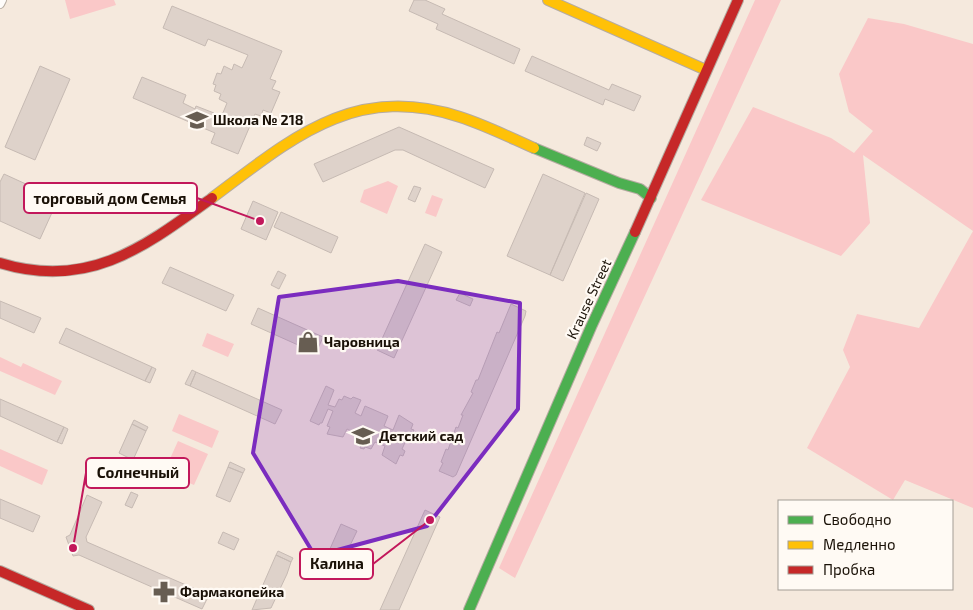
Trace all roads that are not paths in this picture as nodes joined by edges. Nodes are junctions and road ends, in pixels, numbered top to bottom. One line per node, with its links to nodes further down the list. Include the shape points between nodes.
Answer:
1 (2, 0): 4 (street)
2 (548, 0): 5 (street)
3 (738, 0): 5 (street, Krause Street)
4 (0, 4)
5 (706, 70): 6 (street, Krause Street)
6 (651, 198): 7 (street, via 640,189 460,118 435,110 370,107 311,129 158,235 105,264 77,272 44,272); 10 (street, Krause Street, via 591,327)
7 (0, 263)
8 (0, 571): 9 (street)
9 (90, 610)
10 (469, 610)

